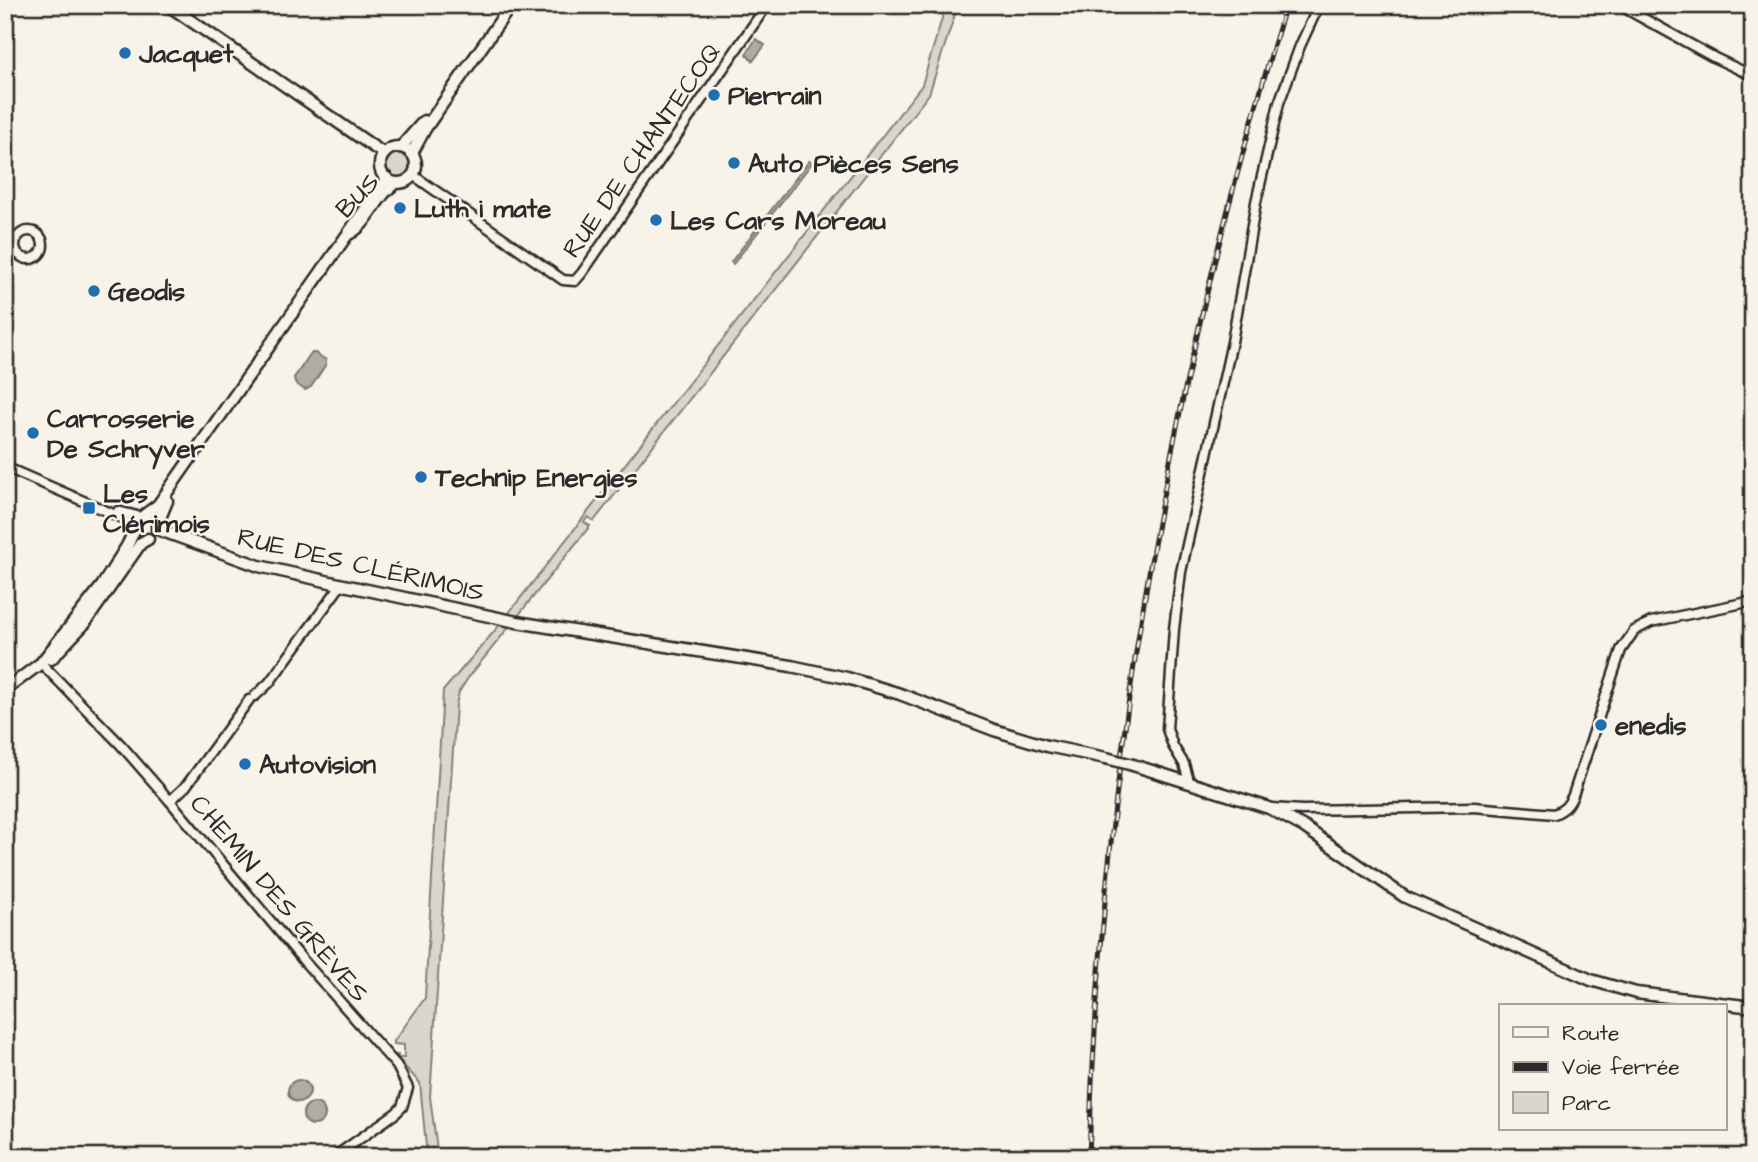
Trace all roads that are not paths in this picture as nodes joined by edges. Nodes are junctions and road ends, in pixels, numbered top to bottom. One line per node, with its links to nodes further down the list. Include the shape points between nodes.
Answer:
1 (168, 5): 7 (street)
2 (503, 5): 9 (street)
3 (511, 5): 10 (street)
4 (767, 5): 12 (street, RUE DE CHANTECOQ, via 572,282 562,280)
5 (1319, 5): 27 (street, via 1279,103 1181,572 1167,729)
6 (1619, 5): 8 (street)
7 (182, 9): 11 (street)
8 (1753, 76)
9 (401, 147): 10 (street); 11 (street)
10 (412, 153): 12 (street)
11 (384, 154): 13 (street, via 380,164)
12 (414, 175): 14 (street)
13 (387, 178): 14 (street); 15 (street)
14 (398, 183): 15 (street, BUS, via 380,198 356,233)
15 (346, 236): 16 (street)
16 (194, 456): 19 (street, via 158,505); 20 (street)
17 (5, 467): 18 (street)
18 (56, 490): 19 (street); 21 (street, via 120,517)
19 (142, 516): 20 (street, via 150,517); 21 (street, via 134,523)
20 (157, 527): 22 (street); 23 (street, RUE DES CLÉRIMOIS, via 259,566)
21 (134, 531): 22 (street); 25 (street, via 102,586)
22 (148, 539): 25 (street, via 85,623 51,659)
23 (339, 584): 27 (street, RUE DES CLÉRIMOIS, bridge, via 517,622 847,678 1007,734); 28 (street, via 269,683)
24 (1753, 601): 29 (street, via 1651,622 1630,636 1621,650 1573,795 1554,814 1462,807)
25 (41, 663): 26 (street); 28 (street, CHEMIN DES GRÈVES)
26 (5, 690)
27 (1189, 782): 29 (street, RUE DES CLÉRIMOIS)
28 (170, 801): 31 (street, CHEMIN DES GRÈVES, via 397,1066 408,1088 396,1113)
29 (1269, 808): 30 (street, RUE DES CLÉRIMOIS, via 1405,897 1591,980 1636,993)
30 (1753, 1007)
31 (334, 1157)

